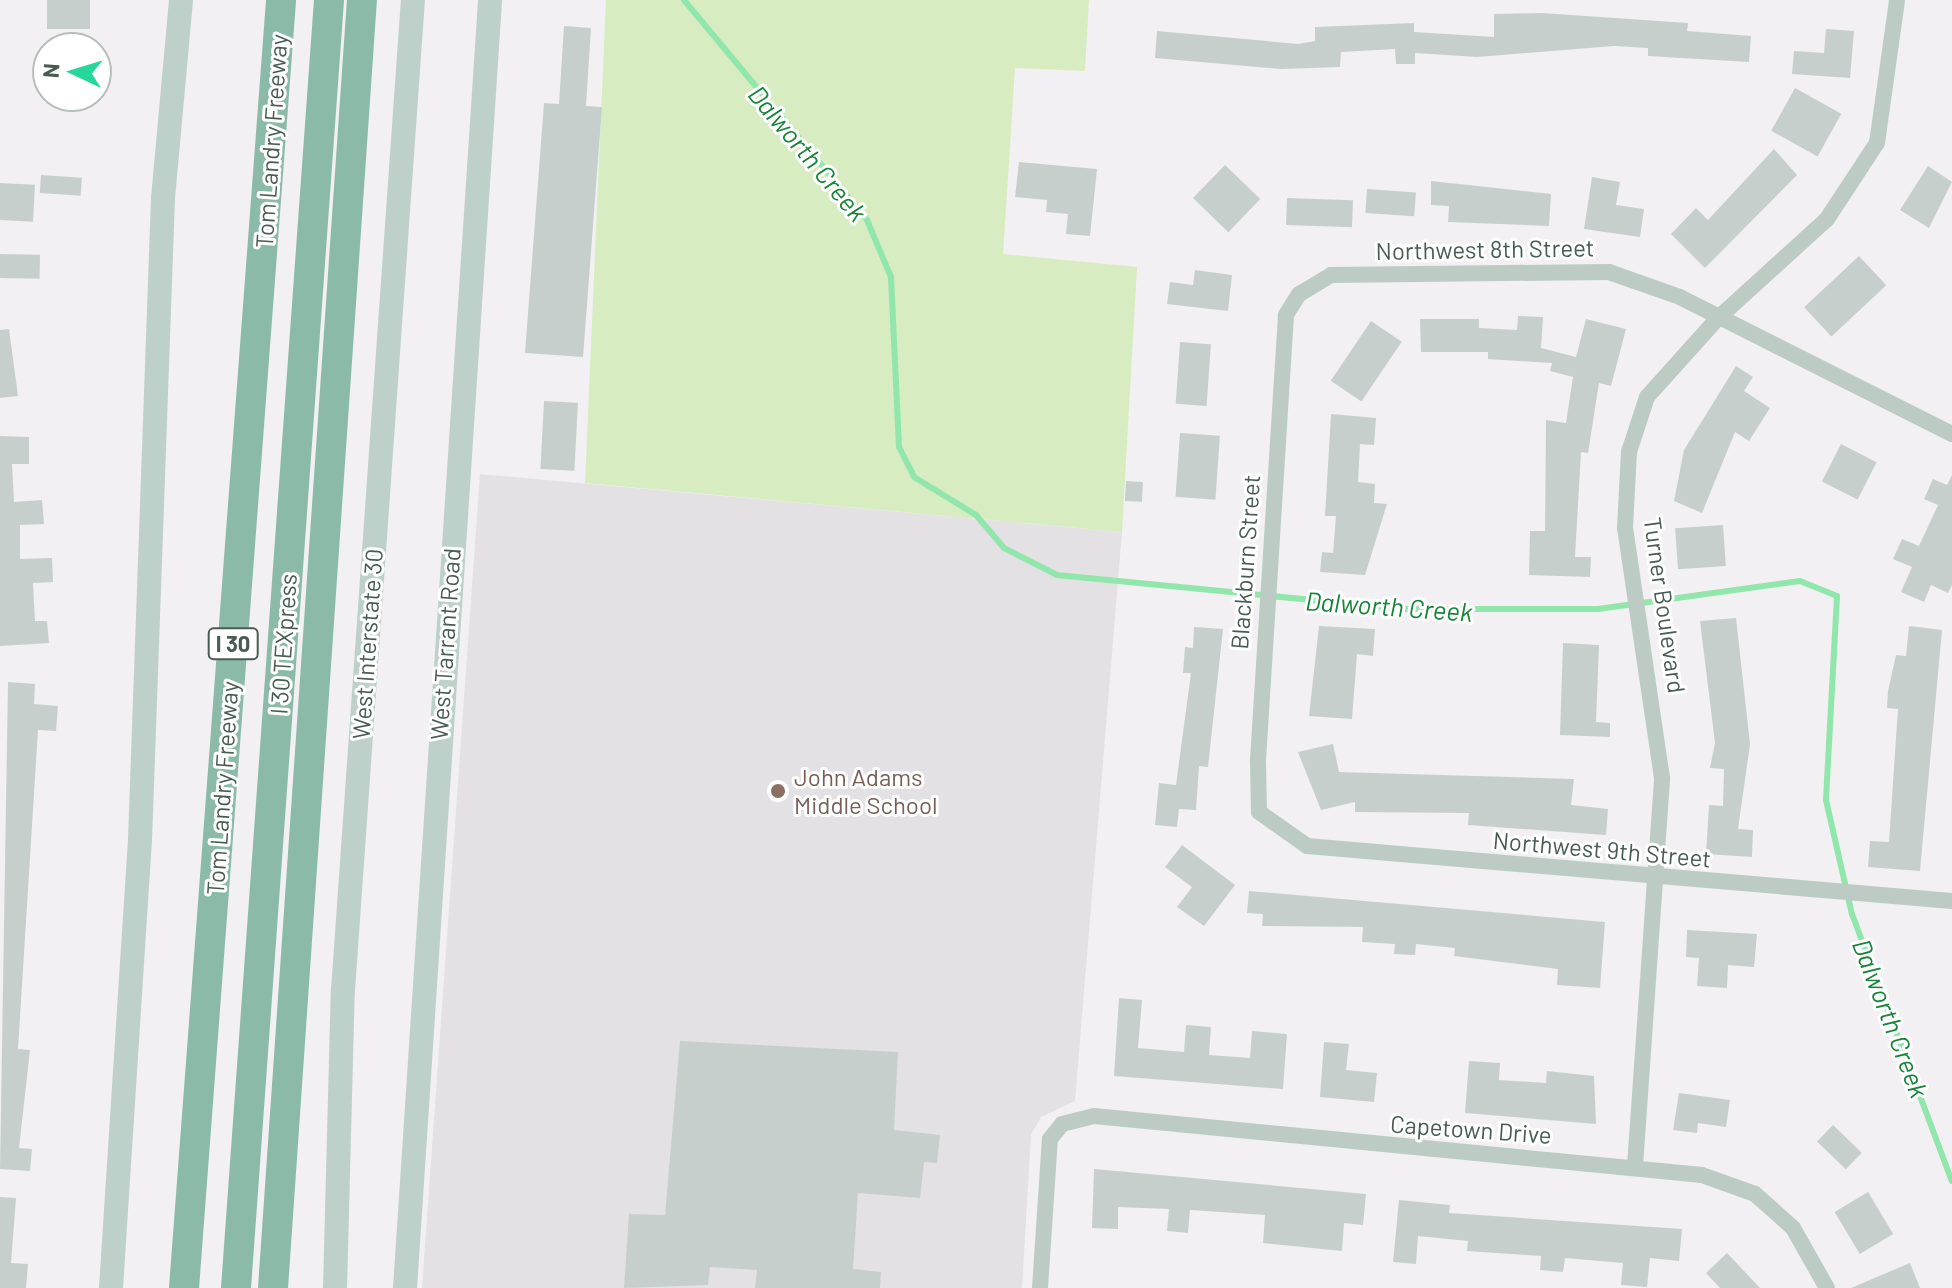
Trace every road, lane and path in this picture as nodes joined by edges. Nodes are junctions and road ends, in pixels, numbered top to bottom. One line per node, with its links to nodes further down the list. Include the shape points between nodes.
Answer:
1 (181, 0): 16 (main road, via 163,198 140,840)
2 (281, 0): 17 (highway, Tom Landry Freeway / I 30)
3 (329, 0): 18 (highway, I 30 TEXpress)
4 (490, 0): 20 (main road, West Tarrant Road)
5 (1897, 0): 9 (street, Turner Boulevard, via 1877,143 1827,219)
6 (361, 2): 15 (highway)
7 (413, 3): 19 (main road, West Interstate 30, via 343,990)
8 (1286, 315): 9 (street, Northwest 8th Street, via 1299,294 1331,275 1519,268 1609,272 1680,297); 11 (street, Blackburn Street, via 1264,630)
9 (1716, 320): 10 (street, Northwest 8th Street); 12 (street, Turner Boulevard, via 1647,397 1629,452 1631,573 1662,778)
10 (1952, 434)
11 (1259, 812): 12 (street, Northwest 9th Street, via 1307,846)
12 (1658, 877): 13 (street, Northwest 9th Street); 14 (street, Turner Boulevard)
13 (1952, 901)
14 (1635, 1166): 21 (street, Capetown Drive, via 1094,1116 1062,1124 1050,1139); 22 (street, Capetown Drive, via 1702,1175 1755,1194 1793,1228)
15 (278, 1280)
16 (111, 1288)
17 (184, 1288)
18 (236, 1288)
19 (335, 1288)
20 (405, 1288)
21 (1040, 1288)
22 (1827, 1288)

